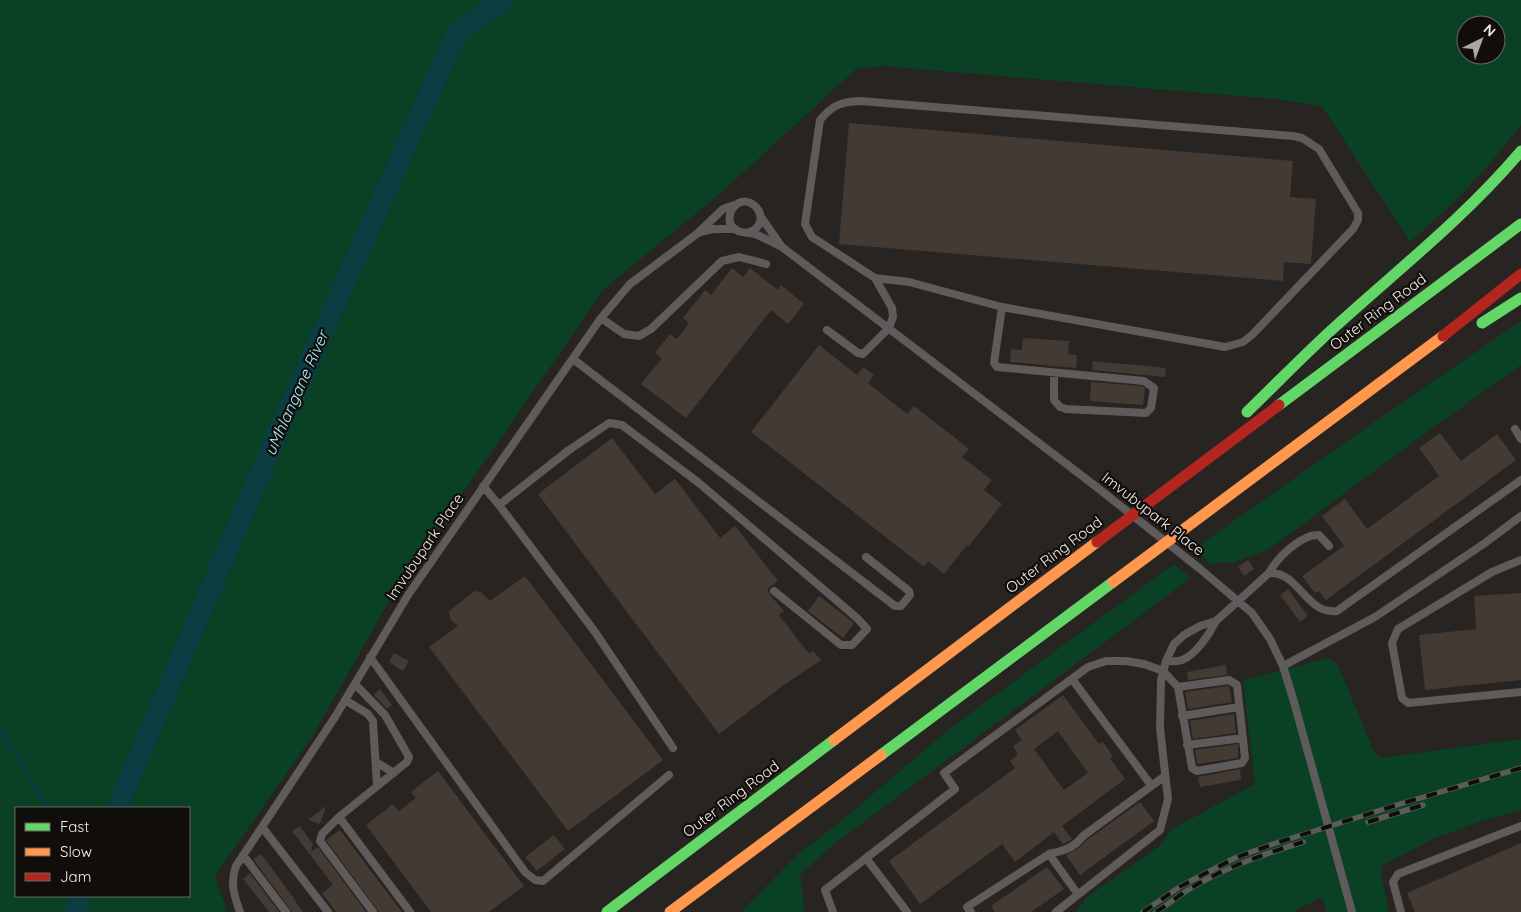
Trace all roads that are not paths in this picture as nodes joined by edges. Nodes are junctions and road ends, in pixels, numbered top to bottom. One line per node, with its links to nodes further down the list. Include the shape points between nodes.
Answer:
1 (1521, 151): 24 (highway, via 1447,230 1336,326)
2 (738, 204): 3 (lane, Imvubupark Place, via 753,204); 5 (lane, via 729,216); 6 (lane, Imvubupark Place, via 723,209)
3 (761, 217): 7 (lane, via 758,226); 8 (lane, Imvubupark Place)
4 (1521, 224): 24 (highway, Outer Ring Road)
5 (735, 230): 6 (lane, Imvubupark Place); 7 (lane, Imvubupark Place)
6 (698, 232): 14 (lane, Imvubupark Place, via 630,284)
7 (750, 232): 8 (lane, Imvubupark Place)
8 (782, 247): 15 (lane, Imvubupark Place)
9 (766, 264): 14 (lane, via 739,257 722,262 651,329 639,336 624,334)
10 (1521, 274): 17 (highway)
11 (875, 278): 13 (lane, via 909,282); 13 (lane, via 812,237 805,224 820,120 843,102 1293,136 1319,149 1358,214 1353,229 1253,334 1235,345 1226,347); 15 (lane, via 892,308)
12 (1521, 298): 17 (highway, via 1486,322)
13 (1002, 308): 19 (lane, via 995,366)
14 (600, 318): 18 (lane, Imvubupark Place)
15 (889, 328): 16 (lane, via 866,353 860,354); 32 (lane, Imvubupark Place)
16 (827, 330)
17 (1437, 341): 68 (highway)
18 (573, 359): 23 (lane, Imvubupark Place); 28 (lane, via 895,606 901,606 910,595 909,591)
19 (1054, 373): 19 (lane, via 1054,400 1060,407 1146,413 1151,408 1154,388 1144,381)
20 (1515, 430): 21 (lane)
21 (1521, 439)
22 (1521, 480): 30 (lane, via 1338,611 1315,607 1285,576)
23 (483, 486): 25 (lane); 34 (lane, Imvubupark Place)
24 (1165, 490): 67 (highway, Outer Ring Road)
25 (499, 505): 31 (lane, via 609,423 622,425 699,483 867,629 852,645 841,645); 47 (lane, via 594,632)
26 (1521, 516): 36 (lane, via 1375,617)
27 (1329, 546): 30 (lane, via 1319,535 1308,537 1274,563)
28 (866, 557)
29 (1521, 560): 41 (lane, via 1492,572 1398,628 1392,643 1402,698 1408,703)
30 (1269, 573): 32 (lane)
31 (774, 591)
32 (1238, 600): 33 (lane); 36 (lane, Imvubupark Place, via 1270,639)
33 (1216, 620): 35 (lane, via 1184,635 1174,644); 35 (lane, via 1199,647 1182,660)
34 (370, 657): 39 (lane, Imvubupark Place); 50 (lane, via 525,872 535,880 543,881)
35 (1166, 661): 37 (lane)
36 (1283, 666): 73 (lane, Imvubupark Place)
37 (1163, 671): 38 (lane, via 1144,664 1106,661 1088,667); 40 (lane); 51 (lane, via 1160,728)
38 (1072, 678): 52 (lane); 59 (lane, via 944,773 955,789)
39 (355, 684): 42 (lane, Imvubupark Place); 49 (lane, via 385,715 408,753 407,762)
40 (1178, 687): 43 (lane, via 1232,681 1237,685); 44 (lane)
41 (1521, 692)
42 (345, 700): 48 (lane, via 368,714 373,721); 56 (lane, Imvubupark Place)
43 (1239, 708): 44 (lane); 45 (lane)
44 (1182, 716): 46 (lane)
45 (1243, 738): 46 (lane); 46 (lane, via 1245,758 1242,763 1197,771 1191,765)
46 (1187, 745)
47 (673, 748)
48 (376, 762): 49 (lane); 53 (lane)
49 (394, 773): 53 (lane)
50 (669, 775)
51 (1165, 776): 52 (lane); 60 (lane, via 1168,799 1160,830)
52 (1151, 785): 57 (lane, via 1065,851)
53 (377, 786): 54 (lane)
54 (339, 817): 65 (lane, via 322,834 320,841); 66 (lane)
55 (1521, 826): 74 (lane, via 1398,874 1393,882)
56 (262, 827): 58 (lane, Imvubupark Place); 64 (lane)
57 (1049, 854): 60 (lane); 61 (lane)
58 (243, 855): 62 (lane, Imvubupark Place, via 232,881); 63 (lane)
59 (866, 858): 69 (lane, via 825,890); 70 (lane)
60 (1078, 893): 72 (lane)
61 (969, 909): 71 (lane)
62 (240, 912)
63 (286, 912)
64 (328, 912)
65 (373, 912)
66 (410, 912)
67 (607, 912)
68 (670, 912)
69 (833, 912)
70 (907, 912)
71 (960, 912)
72 (1056, 912)
73 (1352, 912)
74 (1401, 912)

